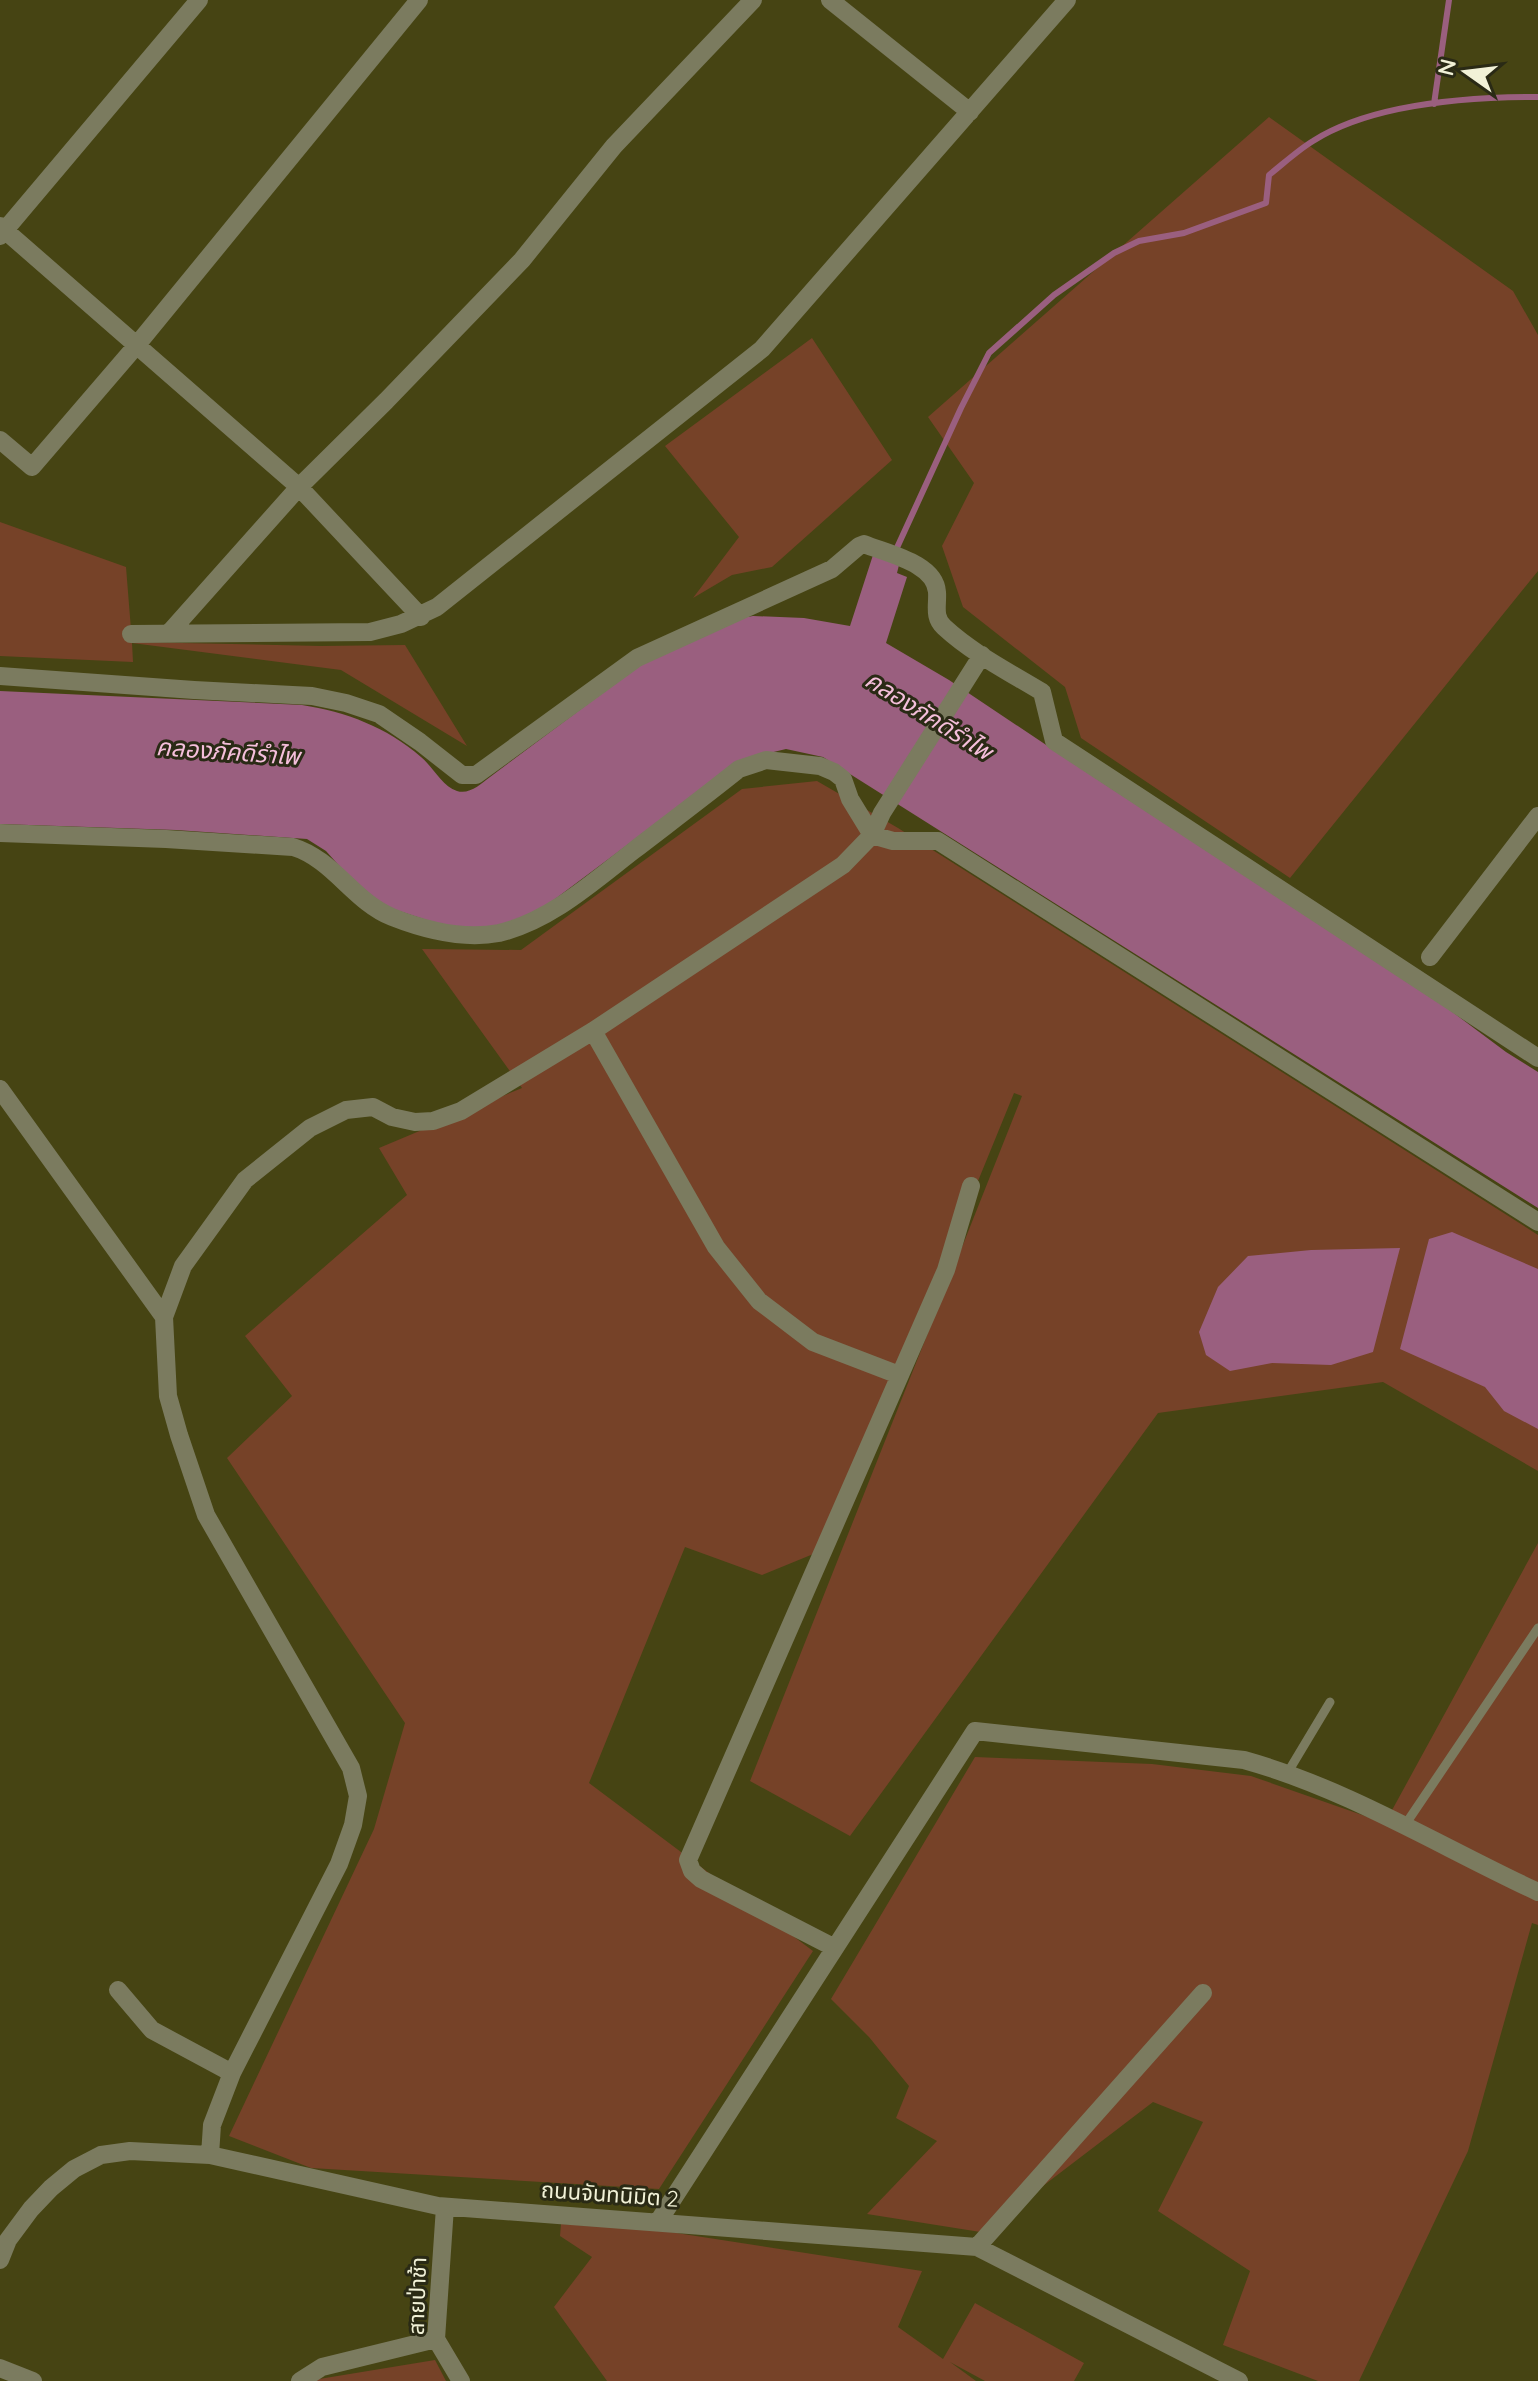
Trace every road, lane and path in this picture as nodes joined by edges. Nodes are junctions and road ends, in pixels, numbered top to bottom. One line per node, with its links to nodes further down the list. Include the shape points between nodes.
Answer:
1 (199, 0): 7 (street)
2 (419, 0): 8 (street)
3 (753, 0): 10 (street, via 614,146 522,260)
4 (830, 0): 6 (street)
5 (1067, 0): 6 (street)
6 (970, 112): 11 (street, via 762,349)
7 (2, 231): 8 (street)
8 (136, 346): 9 (street, via 32,467); 10 (street)
9 (0, 440)
10 (299, 487): 11 (street); 12 (street)
11 (421, 617): 12 (street, via 370,632)
12 (169, 633): 13 (street)
13 (131, 634)
14 (982, 655): 15 (street, via 938,619 937,589 925,568 862,544 832,569 637,658 476,775 462,775 379,714 335,700); 18 (street); 21 (street, via 1042,692 1054,741)
15 (0, 676)
16 (1538, 816): 19 (street)
17 (0, 833): 18 (street, via 293,847 319,859 387,915 437,932 467,935 498,933 535,921 739,769 766,760 820,766 839,775)
18 (872, 835): 20 (street, via 843,865); 24 (street, via 893,841 938,841)
19 (1430, 957)
20 (593, 1031): 25 (street, via 461,1111 433,1121 392,1117 373,1107 346,1110 310,1128 245,1180 183,1266); 26 (street, via 716,1247 759,1301 813,1342)
21 (1538, 1058)
22 (0, 1089): 25 (street)
23 (971, 1186): 26 (street, via 946,1270)
24 (1538, 1222)
25 (164, 1317): 35 (street, via 168,1396 206,1515 351,1768 358,1796 339,1864)
26 (899, 1375): 32 (street, via 688,1860 701,1879)
27 (1538, 1628): 30 (lane)
28 (1330, 1702): 29 (lane)
29 (1288, 1772): 30 (street); 32 (street, via 1244,1760 975,1731)
30 (1405, 1825): 31 (street)
31 (1538, 1892)
32 (835, 1948): 38 (street)
33 (118, 1990): 35 (street, via 152,2030)
34 (1203, 1993): 40 (street)
35 (232, 2073): 36 (street, via 212,2125)
36 (210, 2155): 37 (street, ถนนจันทนิมิต 2); 39 (street, ถนนจันทนิมิต 2, via 101,2155 51,2188)
37 (445, 2207): 38 (street, ถนนจันทนิมิต 2); 42 (street, สายป่าช้า)
38 (658, 2222): 40 (street, ถนนจันทนิมิต 2)
39 (4, 2237): 41 (street, ถนนจันทนิมิต 2)
40 (977, 2247): 44 (street, ถนนจันทนิมิต 2)
41 (0, 2260)
42 (436, 2339): 46 (street, via 322,2367); 47 (street, สายป่าช้า)
43 (0, 2368): 45 (street)
44 (1214, 2376): 48 (street, ถนนจันทนิมิต 2)
45 (33, 2381)
46 (300, 2381)
47 (461, 2381)
48 (1239, 2381)

